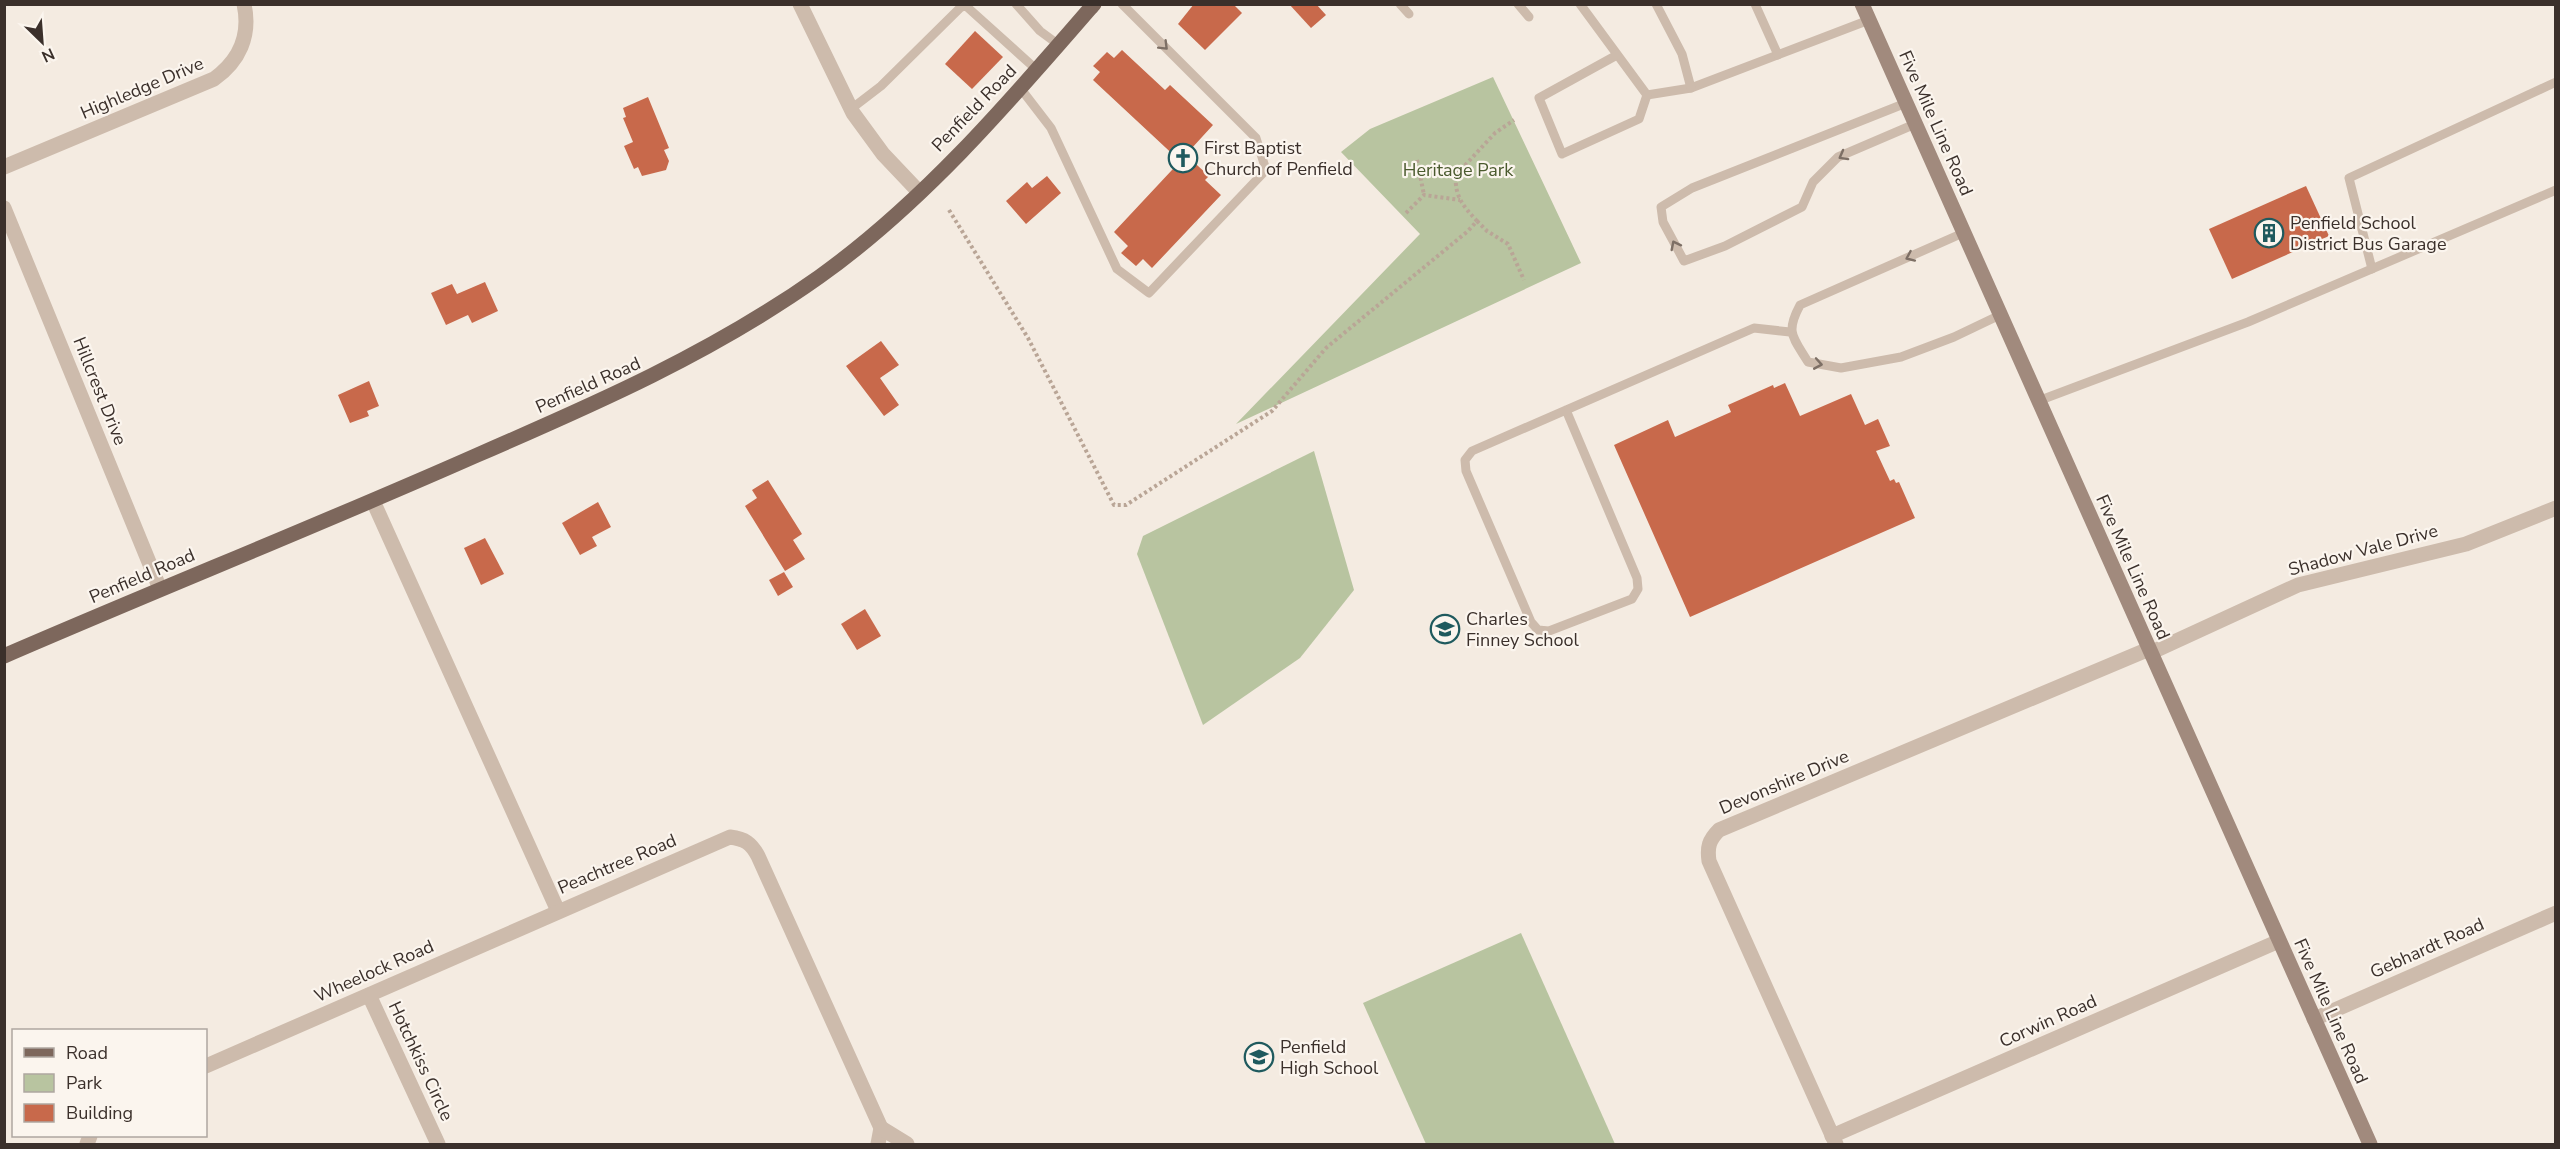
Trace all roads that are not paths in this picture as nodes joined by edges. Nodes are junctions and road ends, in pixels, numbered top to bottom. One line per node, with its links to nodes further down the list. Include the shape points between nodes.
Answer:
1 (244, 4): 26 (street, Highledge Drive, via 247,18 239,55 214,80)
2 (800, 4): 24 (street)
3 (1016, 4): 15 (lane)
4 (1094, 4): 15 (main road, Penfield Road)
5 (1122, 4): 21 (lane, one-way to 21, via 1256,138 1266,170 1149,293 1117,269 1051,128)
6 (1400, 4): 12 (lane)
7 (1518, 4): 13 (lane)
8 (1580, 4): 16 (lane)
9 (1656, 4): 20 (lane, via 1682,54)
10 (1755, 4): 17 (lane)
11 (1862, 4): 14 (main road, Five Mile Line Road)
12 (1409, 14)
13 (1529, 17)
14 (1869, 20): 17 (lane); 23 (main road, Five Mile Line Road)
15 (1059, 45): 18 (main road, Penfield Road)
16 (1617, 55): 22 (lane); 22 (lane, via 1539,98 1562,154 1639,119)
17 (1778, 55): 20 (lane)
18 (1037, 70): 21 (main road, Penfield Road); 24 (lane, via 966,6 961,7 881,86)
19 (2556, 82): 31 (lane, via 2349,178)
20 (1691, 88): 22 (lane)
21 (1021, 89): 28 (main road, Penfield Road)
22 (1647, 95)
23 (1906, 103): 25 (main road, Five Mile Line Road); 25 (lane, one-way to 23, via 1838,157 1813,182 1802,207 1725,246 1684,261 1663,222 1661,207 1692,188)
24 (851, 109): 28 (street, via 883,154)
25 (1915, 124): 30 (main road, Five Mile Line Road)
26 (4, 167)
27 (2556, 190): 31 (lane)
28 (919, 192): 36 (main road, Penfield Road, via 821,276 713,346 628,390)
29 (4, 208): 38 (street, Hillcrest Drive)
30 (1963, 233): 32 (main road, Five Mile Line Road); 33 (lane, one-way to 33, via 1800,305)
31 (2372, 268): 34 (lane, via 2248,322)
32 (2000, 315): 33 (lane, one-way to 32, via 1808,362 1841,368 1901,357); 34 (main road, Five Mile Line Road)
33 (1790, 332): 35 (lane, via 1754,328)
34 (2038, 401): 39 (main road, Five Mile Line Road)
35 (1566, 410): 35 (lane, via 1472,451 1465,460 1466,471 1531,622 1538,630 1549,631 1632,599 1638,589 1637,578)
36 (373, 501): 38 (main road, Penfield Road); 41 (street, Peachtree Road)
37 (2556, 508): 39 (street, Shadow Vale Drive, via 2466,544 2298,585)
38 (160, 589): 40 (main road, Penfield Road)
39 (2150, 651): 43 (main road, Five Mile Line Road); 48 (street, Devonshire Drive, via 1719,830 1710,839 1709,861)
40 (4, 656)
41 (558, 911): 44 (street, Wheelock Road); 47 (street, Peachtree Road, via 730,837 751,844)
42 (2556, 913): 45 (street, Gebhardt Road)
43 (2279, 941): 45 (main road, Five Mile Line Road); 48 (street, Corwin Road)
44 (369, 995): 46 (street, Wheelock Road); 49 (street, Hotchkiss Circle)
45 (2314, 1019): 52 (main road, Five Mile Line Road)
46 (207, 1066)
47 (881, 1128): 50 (street); 51 (street)
48 (1834, 1140)
49 (438, 1144)
50 (878, 1144)
51 (907, 1144)
52 (2370, 1144)

